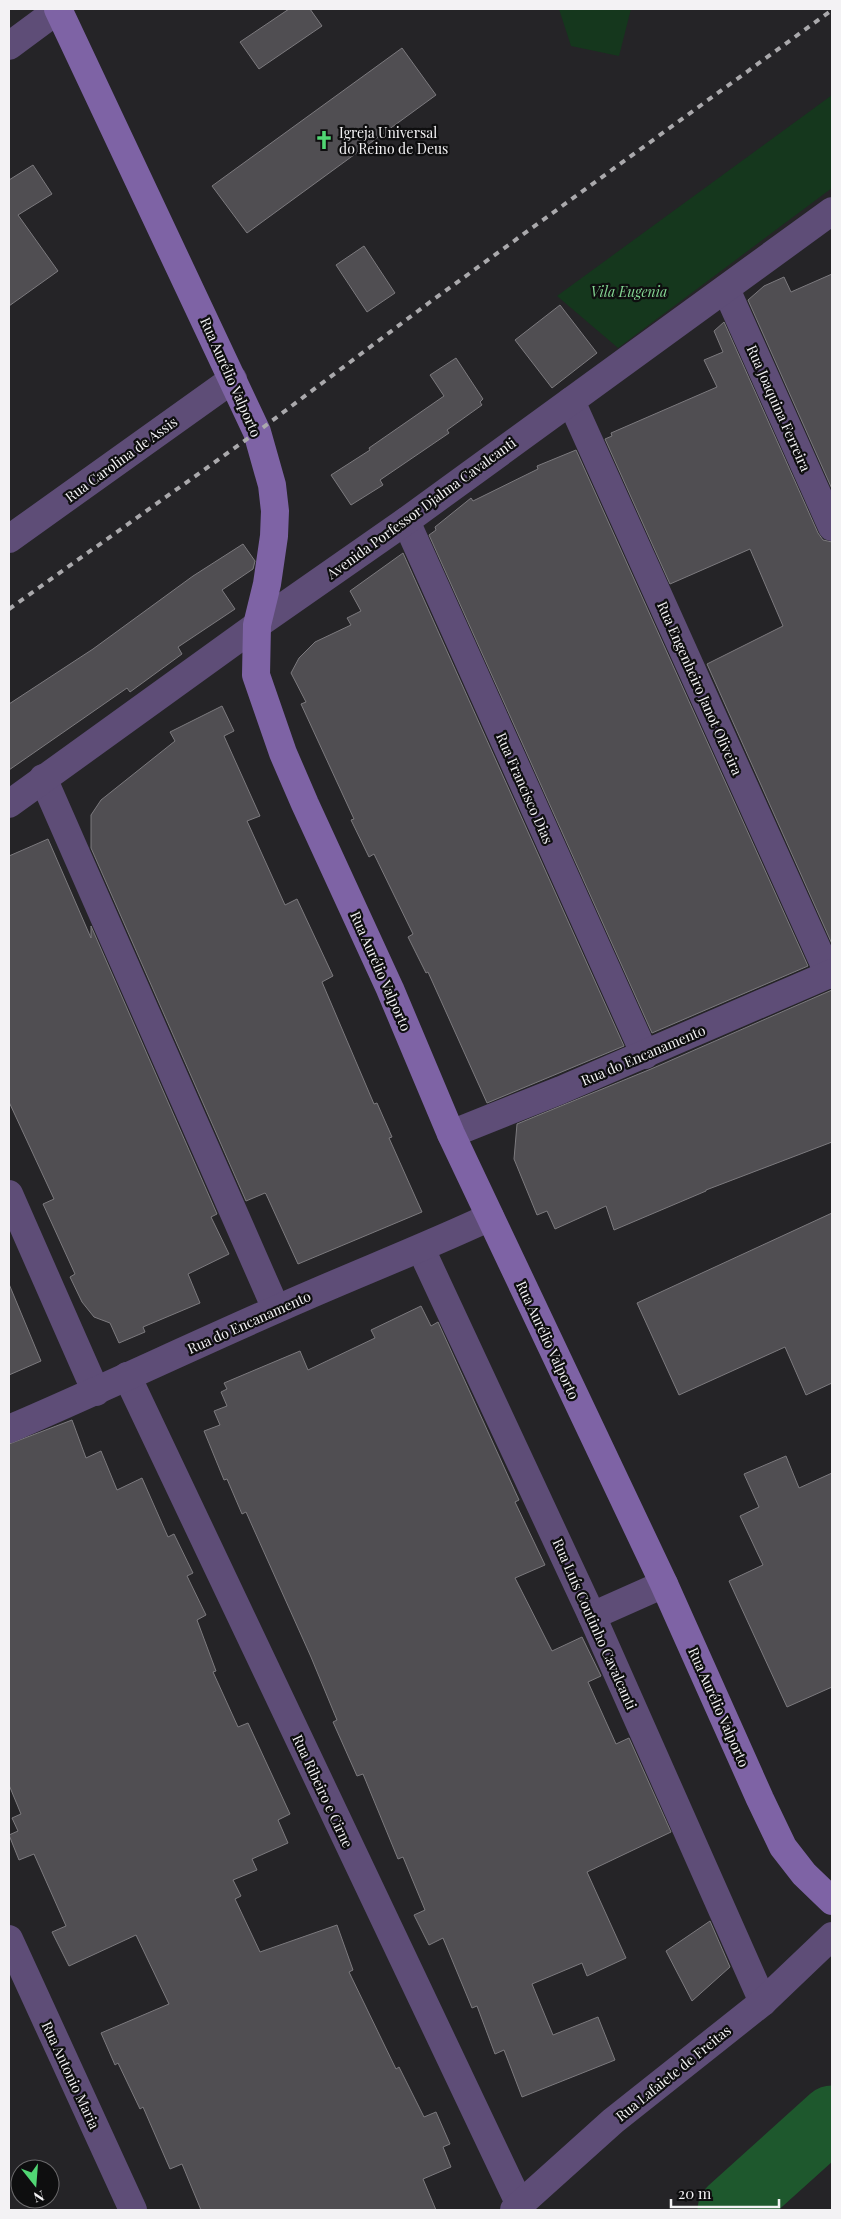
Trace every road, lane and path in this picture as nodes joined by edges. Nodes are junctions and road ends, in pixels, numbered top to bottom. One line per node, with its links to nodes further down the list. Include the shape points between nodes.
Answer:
1 (59, 9): 2 (street); 5 (main road, Rua Aurélio Valporto)
2 (9, 46)
3 (832, 211): 4 (street, Avenida Porfessor Djalma Cavalcanti)
4 (726, 289): 6 (street, Avenida Porfessor Djalma Cavalcanti); 8 (street, Rua Joaquina Ferreira)
5 (233, 379): 9 (street, Rua Carolina de Assis); 10 (main road, Rua Aurélio Valporto, via 257,432 272,485 275,511 267,584)
6 (571, 400): 7 (street, Avenida Porfessor Djalma Cavalcanti); 13 (street, Rua Engenheiro Janot Oliveira)
7 (406, 521): 10 (street, Avenida Porfessor Djalma Cavalcanti); 14 (street, Rua Francisco Dias)
8 (832, 527)
9 (9, 539)
10 (257, 625): 11 (street, Avenida Porfessor Djalma Cavalcanti); 15 (main road, Rua Aurélio Valporto, via 256,675 272,725)
11 (43, 778): 12 (street, Avenida Porfessor Djalma Cavalcanti); 19 (street)
12 (9, 804)
13 (831, 974): 14 (street, Rua do Encanamento)
14 (644, 1055): 15 (street, Rua do Encanamento)
15 (451, 1134): 17 (main road, Rua Aurélio Valporto)
16 (9, 1194): 21 (street)
17 (490, 1217): 18 (street, Rua do Encanamento); 23 (main road, Rua Aurélio Valporto)
18 (421, 1248): 19 (street, Rua do Encanamento); 24 (street, Rua Luís Coutinho Cavalcanti)
19 (276, 1309): 20 (street, Rua do Encanamento)
20 (127, 1376): 21 (street, Rua do Encanamento); 29 (street, Rua Ribeiro e Cirne)
21 (96, 1392): 22 (street, Rua do Encanamento)
22 (9, 1429)
23 (664, 1584): 24 (street); 25 (main road, Rua Aurélio Valporto, via 784,1847 804,1874)
24 (592, 1616): 28 (street, Rua Luís Coutinho Cavalcanti)
25 (832, 1901)
26 (832, 1936): 28 (street, Rua Lafaiete de Freitas)
27 (9, 1939): 30 (street, Rua Antonio Maria)
28 (763, 2002): 29 (street, Rua Lafaiete de Freitas, via 613,2122)
29 (517, 2208)
30 (133, 2210)

